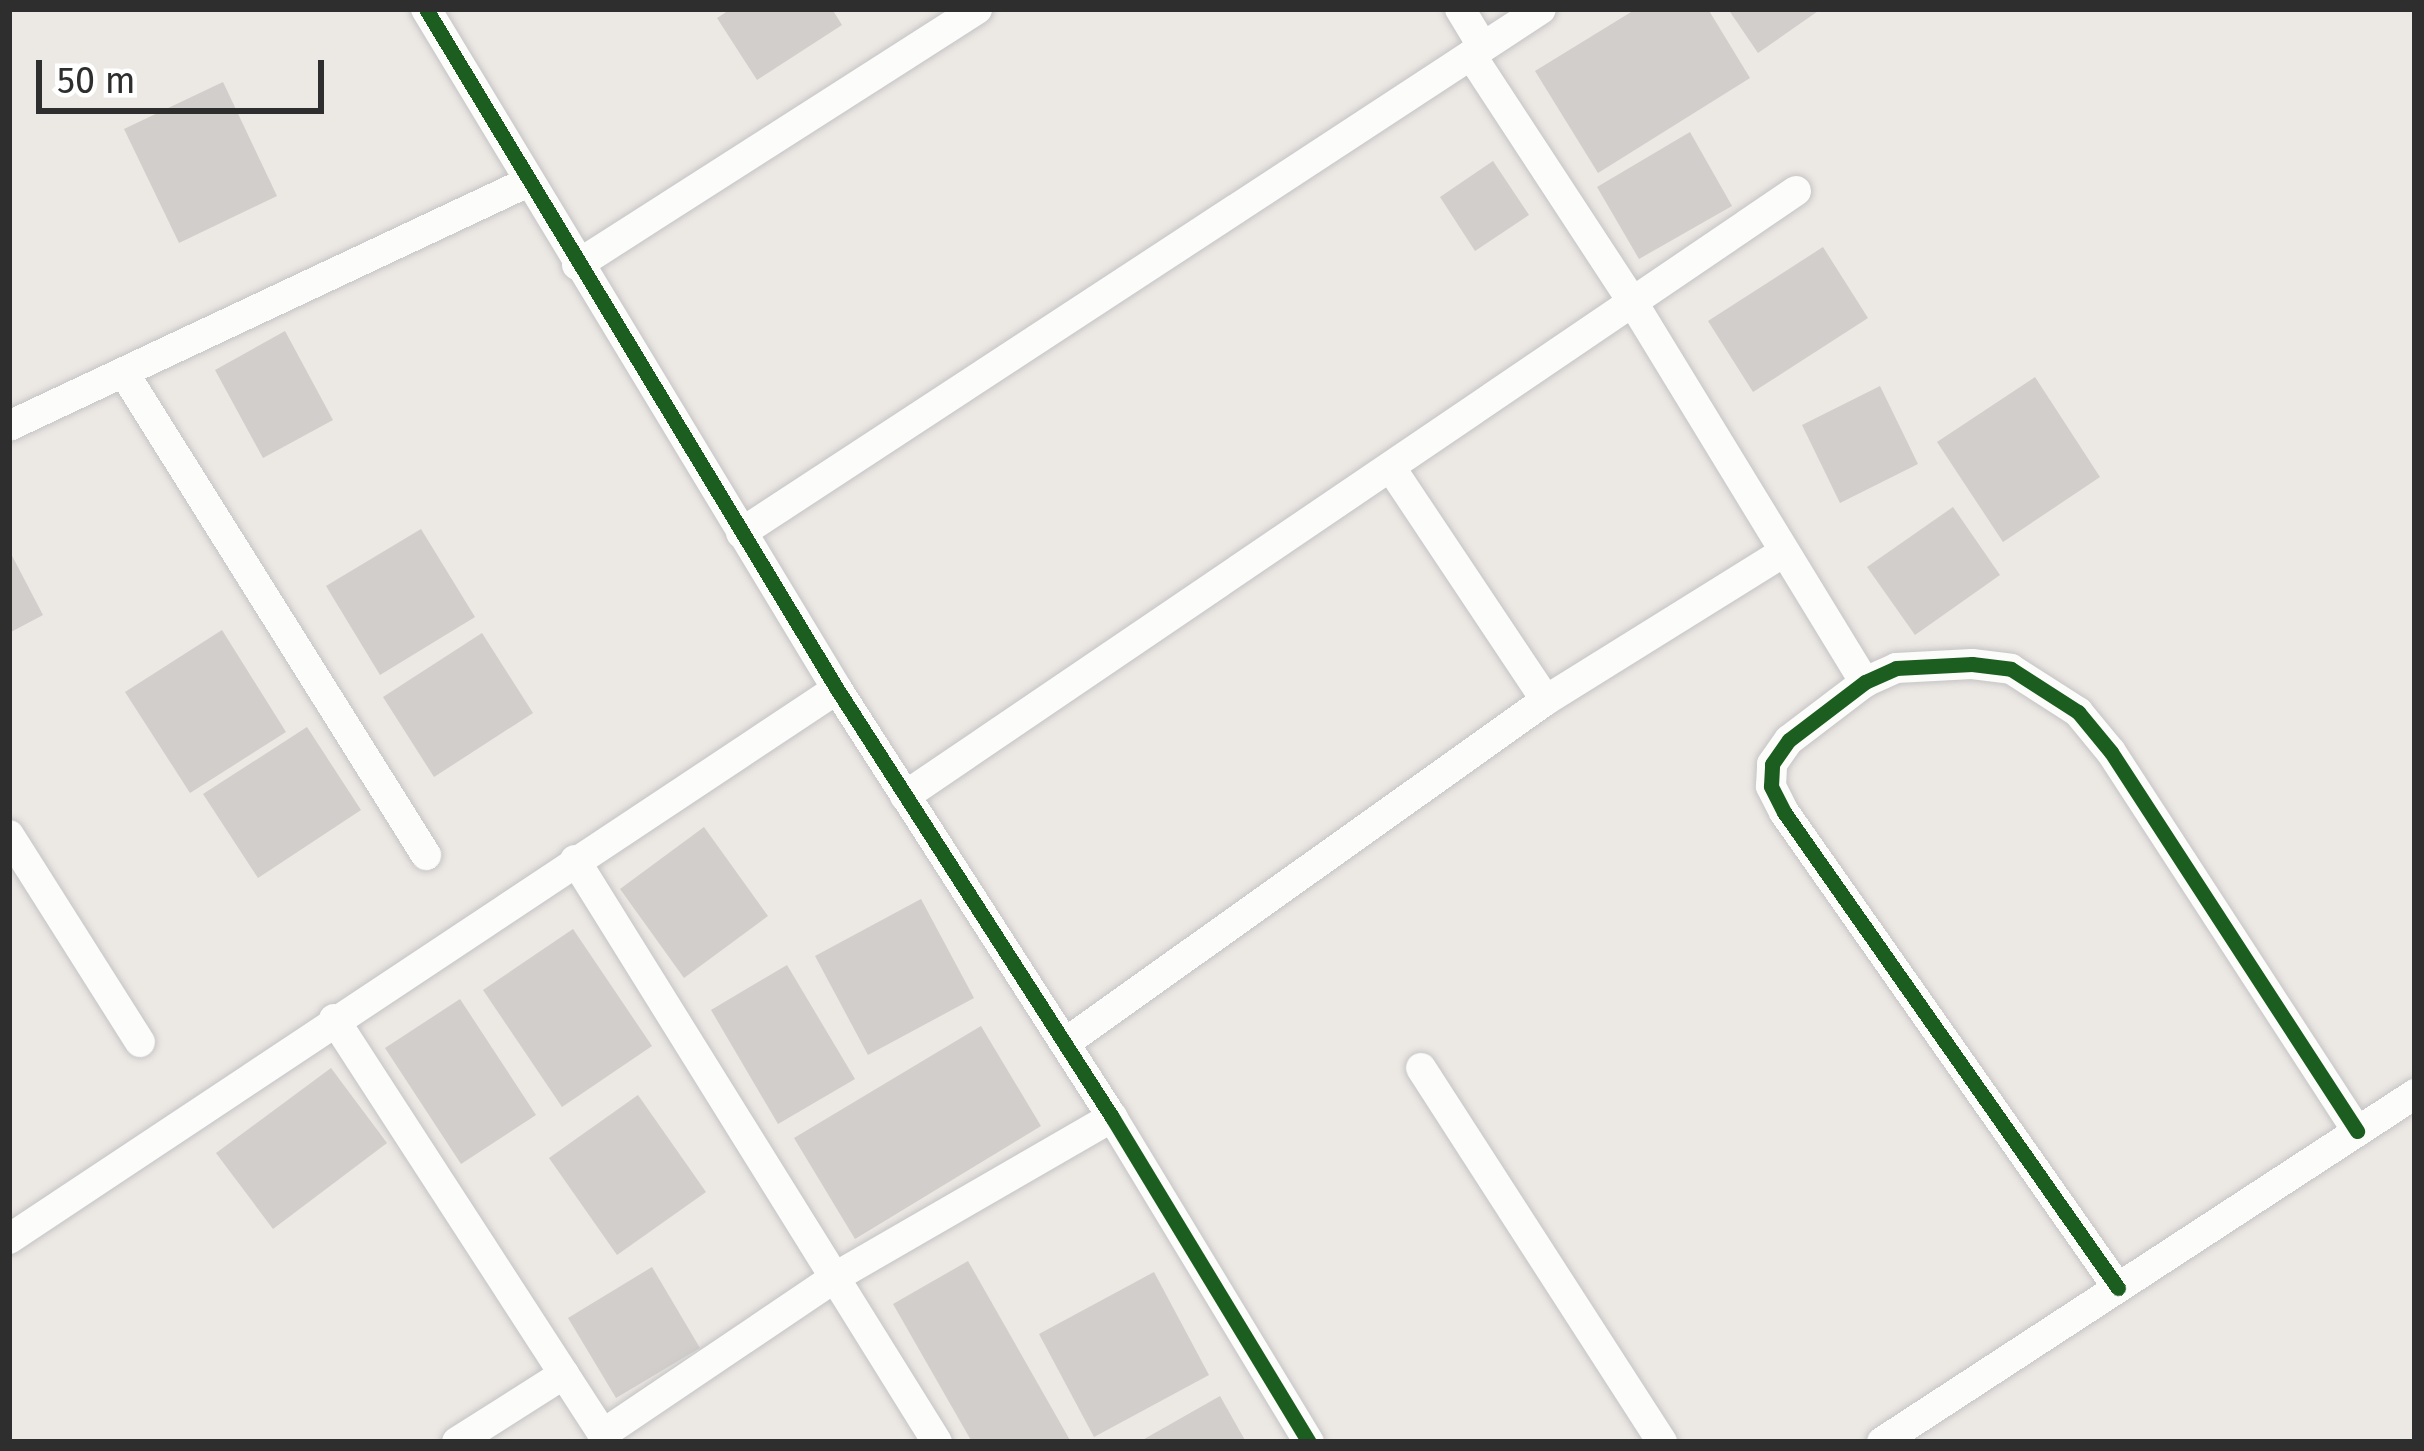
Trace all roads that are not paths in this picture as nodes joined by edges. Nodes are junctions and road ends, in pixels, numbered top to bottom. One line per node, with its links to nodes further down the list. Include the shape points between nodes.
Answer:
1 (426, 9): 6 (street)
2 (977, 9): 8 (street)
3 (1460, 9): 5 (street)
4 (1541, 9): 5 (street)
5 (1477, 51): 9 (street); 13 (street)
6 (528, 182): 8 (street); 10 (street)
7 (1796, 190): 9 (street)
8 (577, 265): 13 (street)
9 (1632, 302): 12 (street); 14 (street)
10 (124, 373): 11 (street); 20 (street)
11 (9, 426)
12 (1391, 468): 17 (street); 18 (street)
13 (741, 533): 16 (street)
14 (1782, 553): 15 (street); 17 (street)
15 (1865, 682): 28 (street, via 1937,663 2011,669 2078,712); 31 (street, via 1789,740 1772,764 1771,786)
16 (837, 689): 18 (street); 21 (street)
17 (1546, 700): 24 (street)
18 (905, 796): 24 (street)
19 (9, 835): 23 (street)
20 (426, 855)
21 (575, 860): 22 (street); 30 (street)
22 (334, 1019): 29 (street); 32 (street)
23 (140, 1042)
24 (1065, 1042): 27 (street)
25 (1421, 1068): 37 (street)
26 (2415, 1094): 28 (street)
27 (1112, 1117): 30 (street); 36 (street)
28 (2357, 1131): 31 (street)
29 (9, 1239)
30 (837, 1276): 33 (street); 35 (street)
31 (2118, 1288): 38 (street)
32 (564, 1374): 33 (street); 34 (street)
33 (606, 1438)
34 (457, 1442)
35 (937, 1442)
36 (1309, 1442)
37 (1663, 1442)
38 (1882, 1442)

